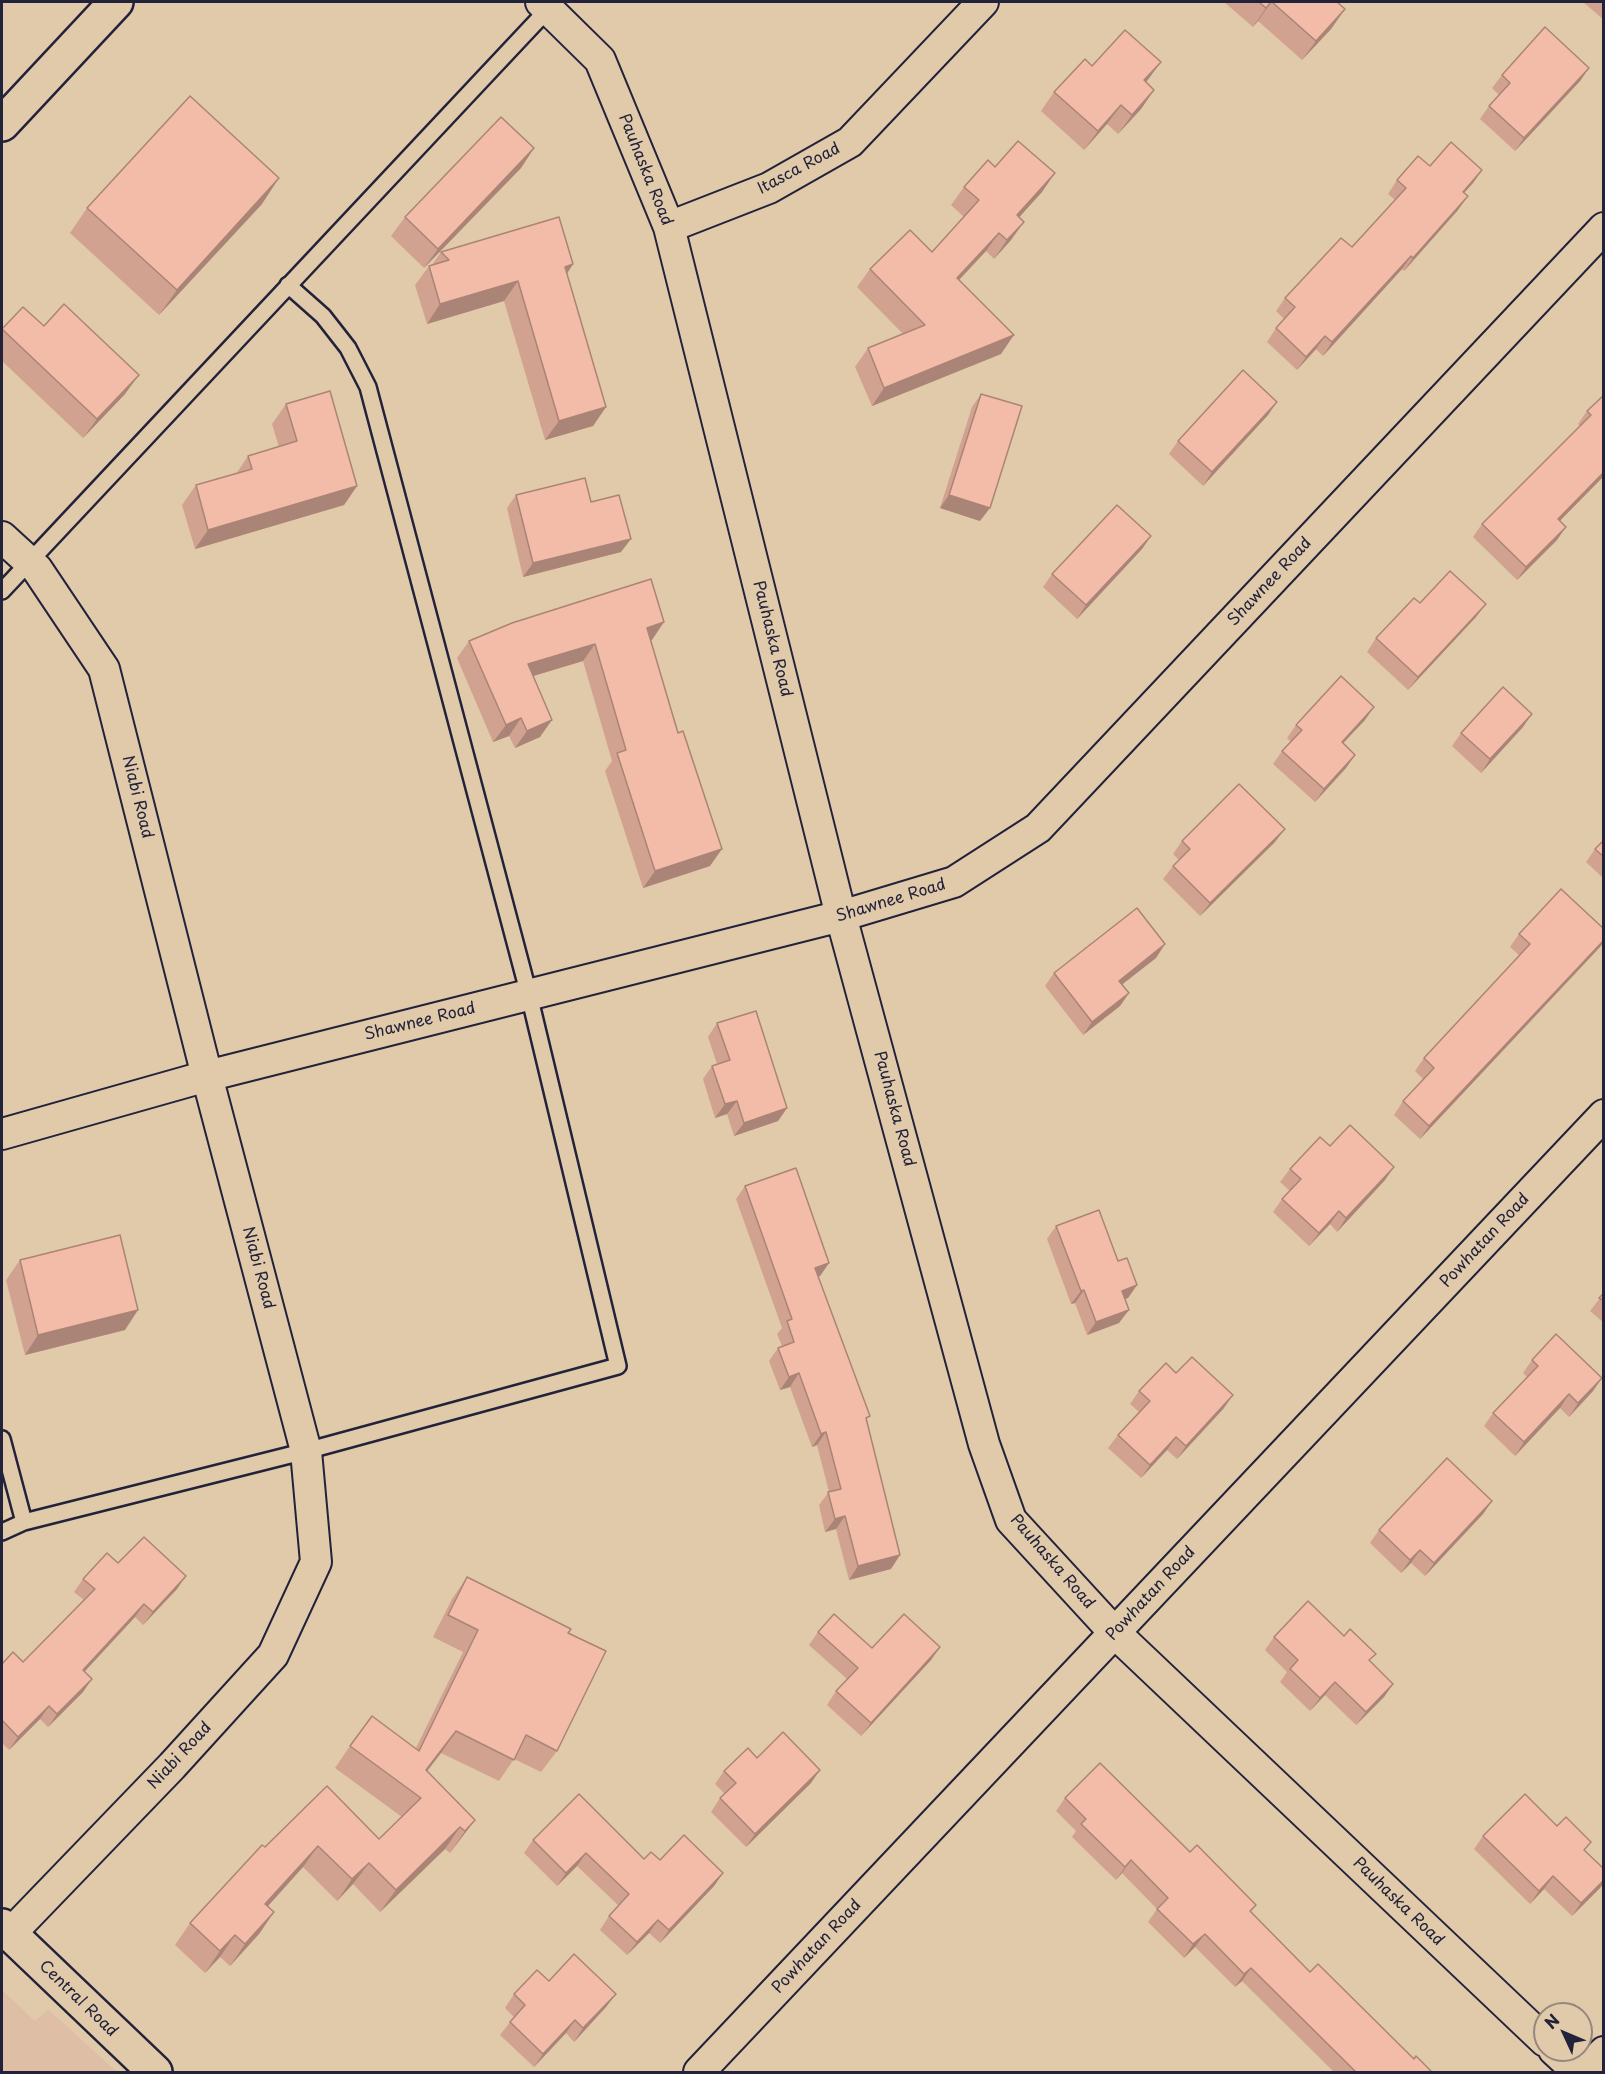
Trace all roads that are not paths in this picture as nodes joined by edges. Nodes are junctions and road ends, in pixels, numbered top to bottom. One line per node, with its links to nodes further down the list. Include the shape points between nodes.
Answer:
1 (116, 2): 4 (main road)
2 (983, 2): 5 (street, Itasca Road, via 850,142 769,188)
3 (548, 4): 5 (street, Pauhaska Road, via 600,60); 7 (lane)
4 (2, 124)
5 (669, 227): 11 (street, Pauhaska Road)
6 (1604, 228): 11 (street, Shawnee Road, via 1038,828 954,882)
7 (288, 285): 9 (lane); 12 (lane, via 323,316 348,348 368,387)
8 (2, 537): 9 (street, Niabi Road)
9 (28, 562): 10 (lane); 13 (street, Niabi Road, via 37,569 104,669)
10 (2, 591)
11 (841, 916): 12 (street, Shawnee Road); 20 (street, Pauhaska Road, via 984,1444 1011,1520)
12 (529, 995): 13 (street, Shawnee Road); 17 (lane, via 618,1366)
13 (207, 1076): 15 (street, Shawnee Road); 17 (street, Niabi Road)
14 (1604, 1115): 20 (street, Powhatan Road)
15 (2, 1134)
16 (2, 1439): 18 (lane)
17 (306, 1451): 18 (lane); 21 (street, Niabi Road, via 316,1562 273,1655 172,1766)
18 (24, 1522): 19 (lane)
19 (2, 1532)
20 (1114, 1632): 22 (street, Pauhaska Road); 26 (street, Powhatan Road)
21 (6, 1930): 25 (main road, Central Road)
22 (1533, 2030)
23 (1604, 2052): 28 (street)
24 (1567, 2062): 27 (street)
25 (155, 2073)
26 (699, 2073)
27 (1578, 2073)
28 (1584, 2073)

